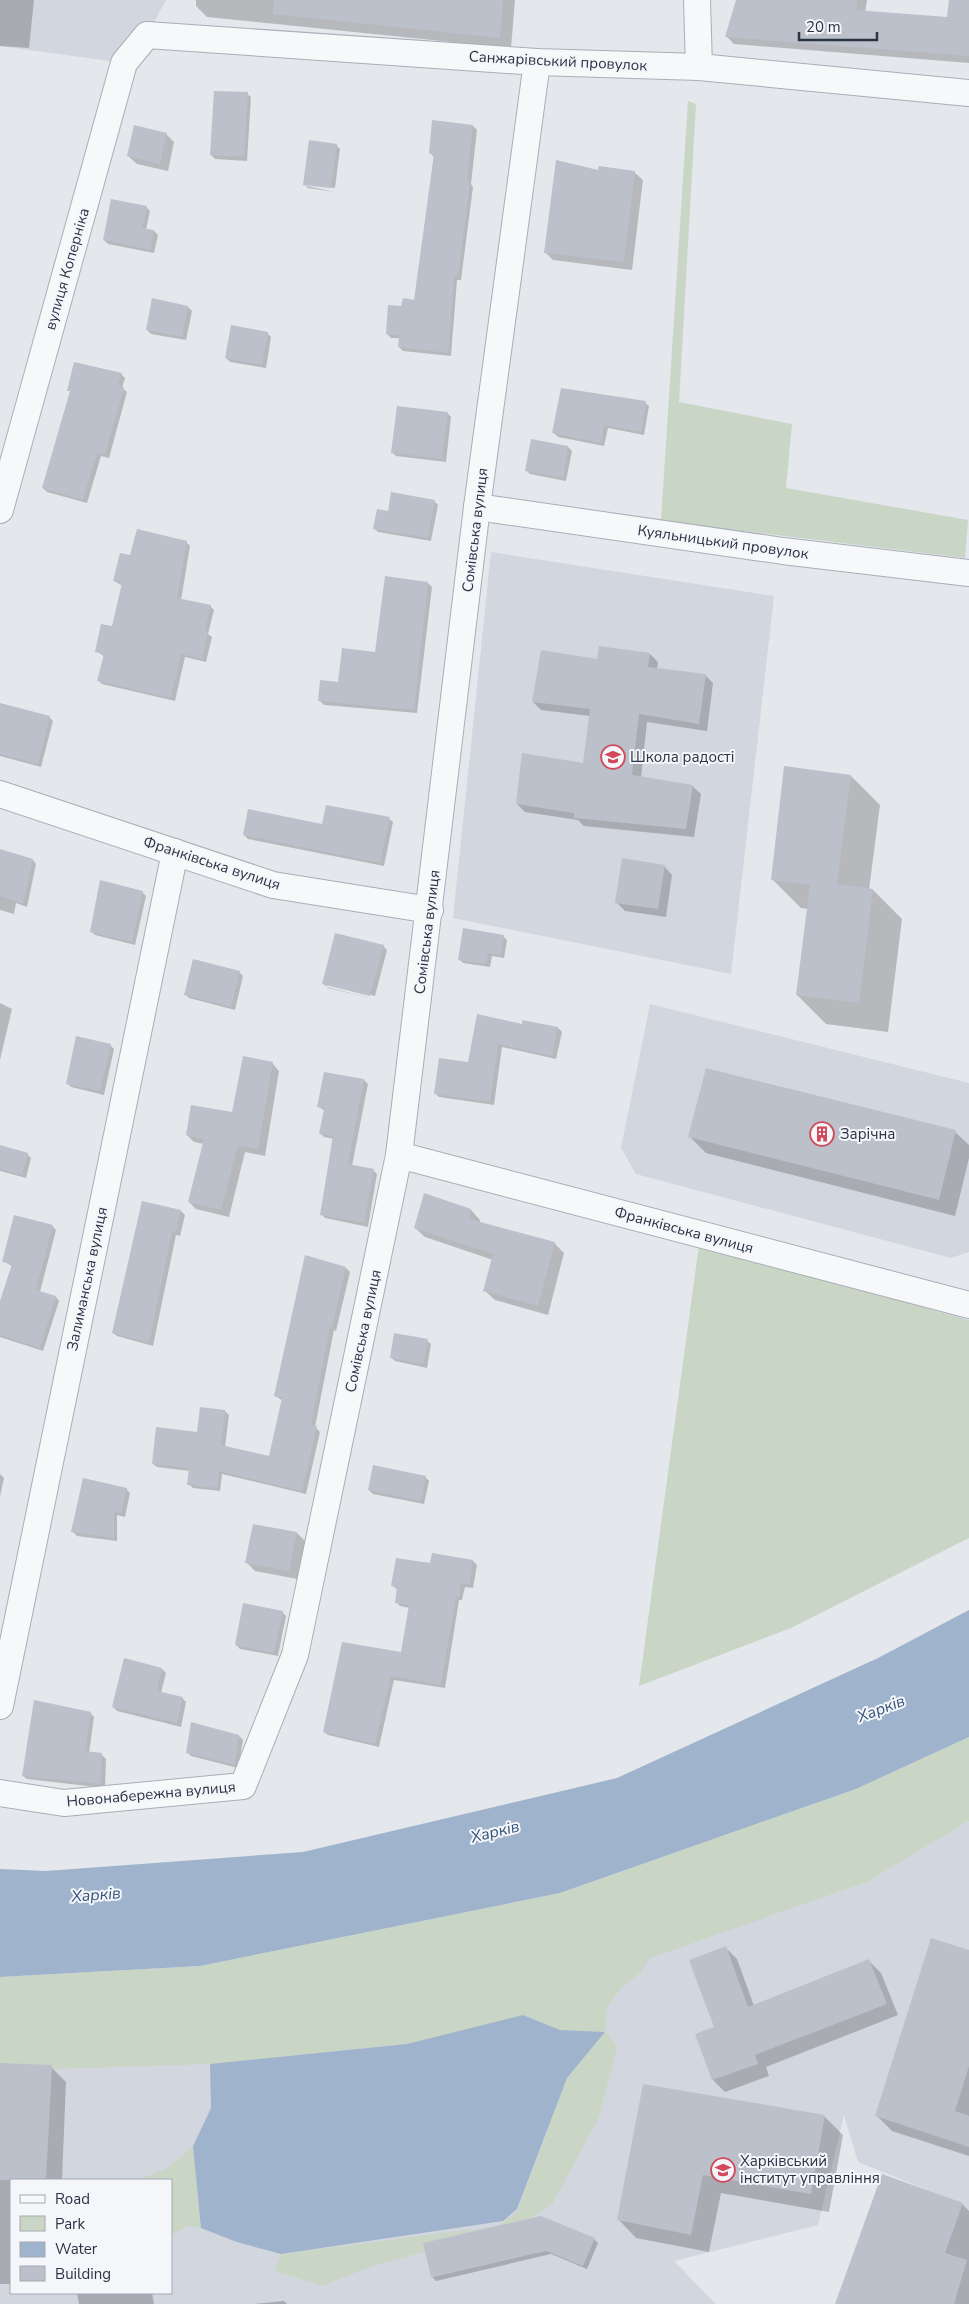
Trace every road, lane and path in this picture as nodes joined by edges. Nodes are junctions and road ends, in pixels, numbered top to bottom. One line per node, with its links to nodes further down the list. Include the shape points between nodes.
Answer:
1 (696, 0): 4 (street)
2 (147, 35): 3 (street, Санжарівський провулок); 7 (street, вулиця Коперніка, via 124,63)
3 (536, 62): 4 (street, Санжарівський провулок); 6 (street, Сомівська вулиця)
4 (699, 67): 5 (street, Санжарівський провулок)
5 (969, 94)
6 (477, 508): 8 (street, Куяльницький провулок, via 782,551); 11 (street, Сомівська вулиця)
7 (0, 510)
8 (969, 573)
9 (0, 794): 10 (street, Франківська вулиця)
10 (175, 852): 11 (street, Франківська вулиця, via 273,885); 14 (street, Залиманська вулиця)
11 (430, 910): 12 (street, Сомівська вулиця)
12 (400, 1155): 13 (street, Франківська вулиця); 15 (street, Сомівська вулиця, via 295,1655)
13 (969, 1305)
14 (0, 1706)
15 (243, 1786): 16 (street, Новонабережна вулиця, via 64,1803)
16 (0, 1792)

